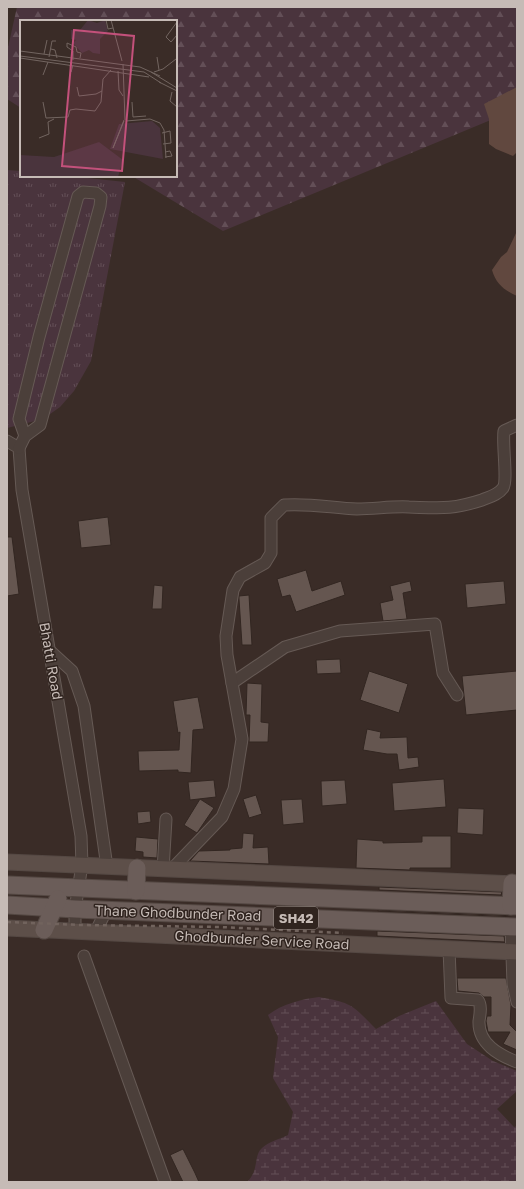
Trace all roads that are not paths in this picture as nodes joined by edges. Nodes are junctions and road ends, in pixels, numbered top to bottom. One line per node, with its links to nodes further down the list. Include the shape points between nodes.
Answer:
1 (517, 425): 6 (street, via 504,431 504,488 495,495 452,508 432,509 356,509 322,505 284,505 271,518 271,553 265,563 240,577 232,590 226,636)
2 (25, 436): 2 (street, via 18,419 78,196 83,192 96,193 101,197 100,206 40,425); 4 (street)
3 (7, 441): 4 (street)
4 (19, 448): 5 (street, Bhatti Road, via 22,490)
5 (49, 650): 10 (street, Bhatti Road, via 81,836); 11 (street, via 72,671 84,706)
6 (232, 684): 7 (street, via 285,647 340,631 435,624 443,673); 13 (street, via 242,739 234,789 222,817)
7 (457, 695)
8 (166, 818): 13 (street)
9 (7, 862): 10 (street)
10 (82, 865): 11 (street); 16 (street, Bhatti Road)
11 (107, 867): 12 (street)
12 (137, 868): 13 (street); 17 (main road)
13 (167, 870): 14 (street)
14 (515, 884): 19 (main road)
15 (7, 885): 16 (main road, Thane Ghodbunder Road / SH42)
16 (70, 888): 17 (main road, Thane Ghodbunder Road / SH42); 20 (main road); 21 (street, Bhatti Road)
17 (136, 891): 19 (main road, Thane Ghodbunder Road / SH42)
18 (7, 905): 20 (main road, Thane Ghodbunder Road / SH42)
19 (514, 906)
20 (54, 908): 21 (main road, Thane Ghodbunder Road / SH42); 25 (main road)
21 (75, 910): 22 (main road, Thane Ghodbunder Road / SH42); 26 (street, Bhatti Road)
22 (106, 911): 23 (main road, Thane Ghodbunder Road / SH42); 27 (street)
23 (514, 927): 29 (street)
24 (7, 928): 25 (street, Ghodbunder Service Road)
25 (44, 930): 26 (street, Ghodbunder Service Road)
26 (75, 932): 27 (street, Ghodbunder Service Road)
27 (95, 933): 28 (street, Ghodbunder Service Road)
28 (449, 948): 29 (street, Ghodbunder Service Road); 32 (street, via 451,998 478,1000 481,1005 479,1025 483,1040 501,1055)
29 (514, 952): 31 (street, via 513,984)
30 (84, 956): 33 (street)
31 (517, 1002)
32 (517, 1062)
33 (165, 1182)

